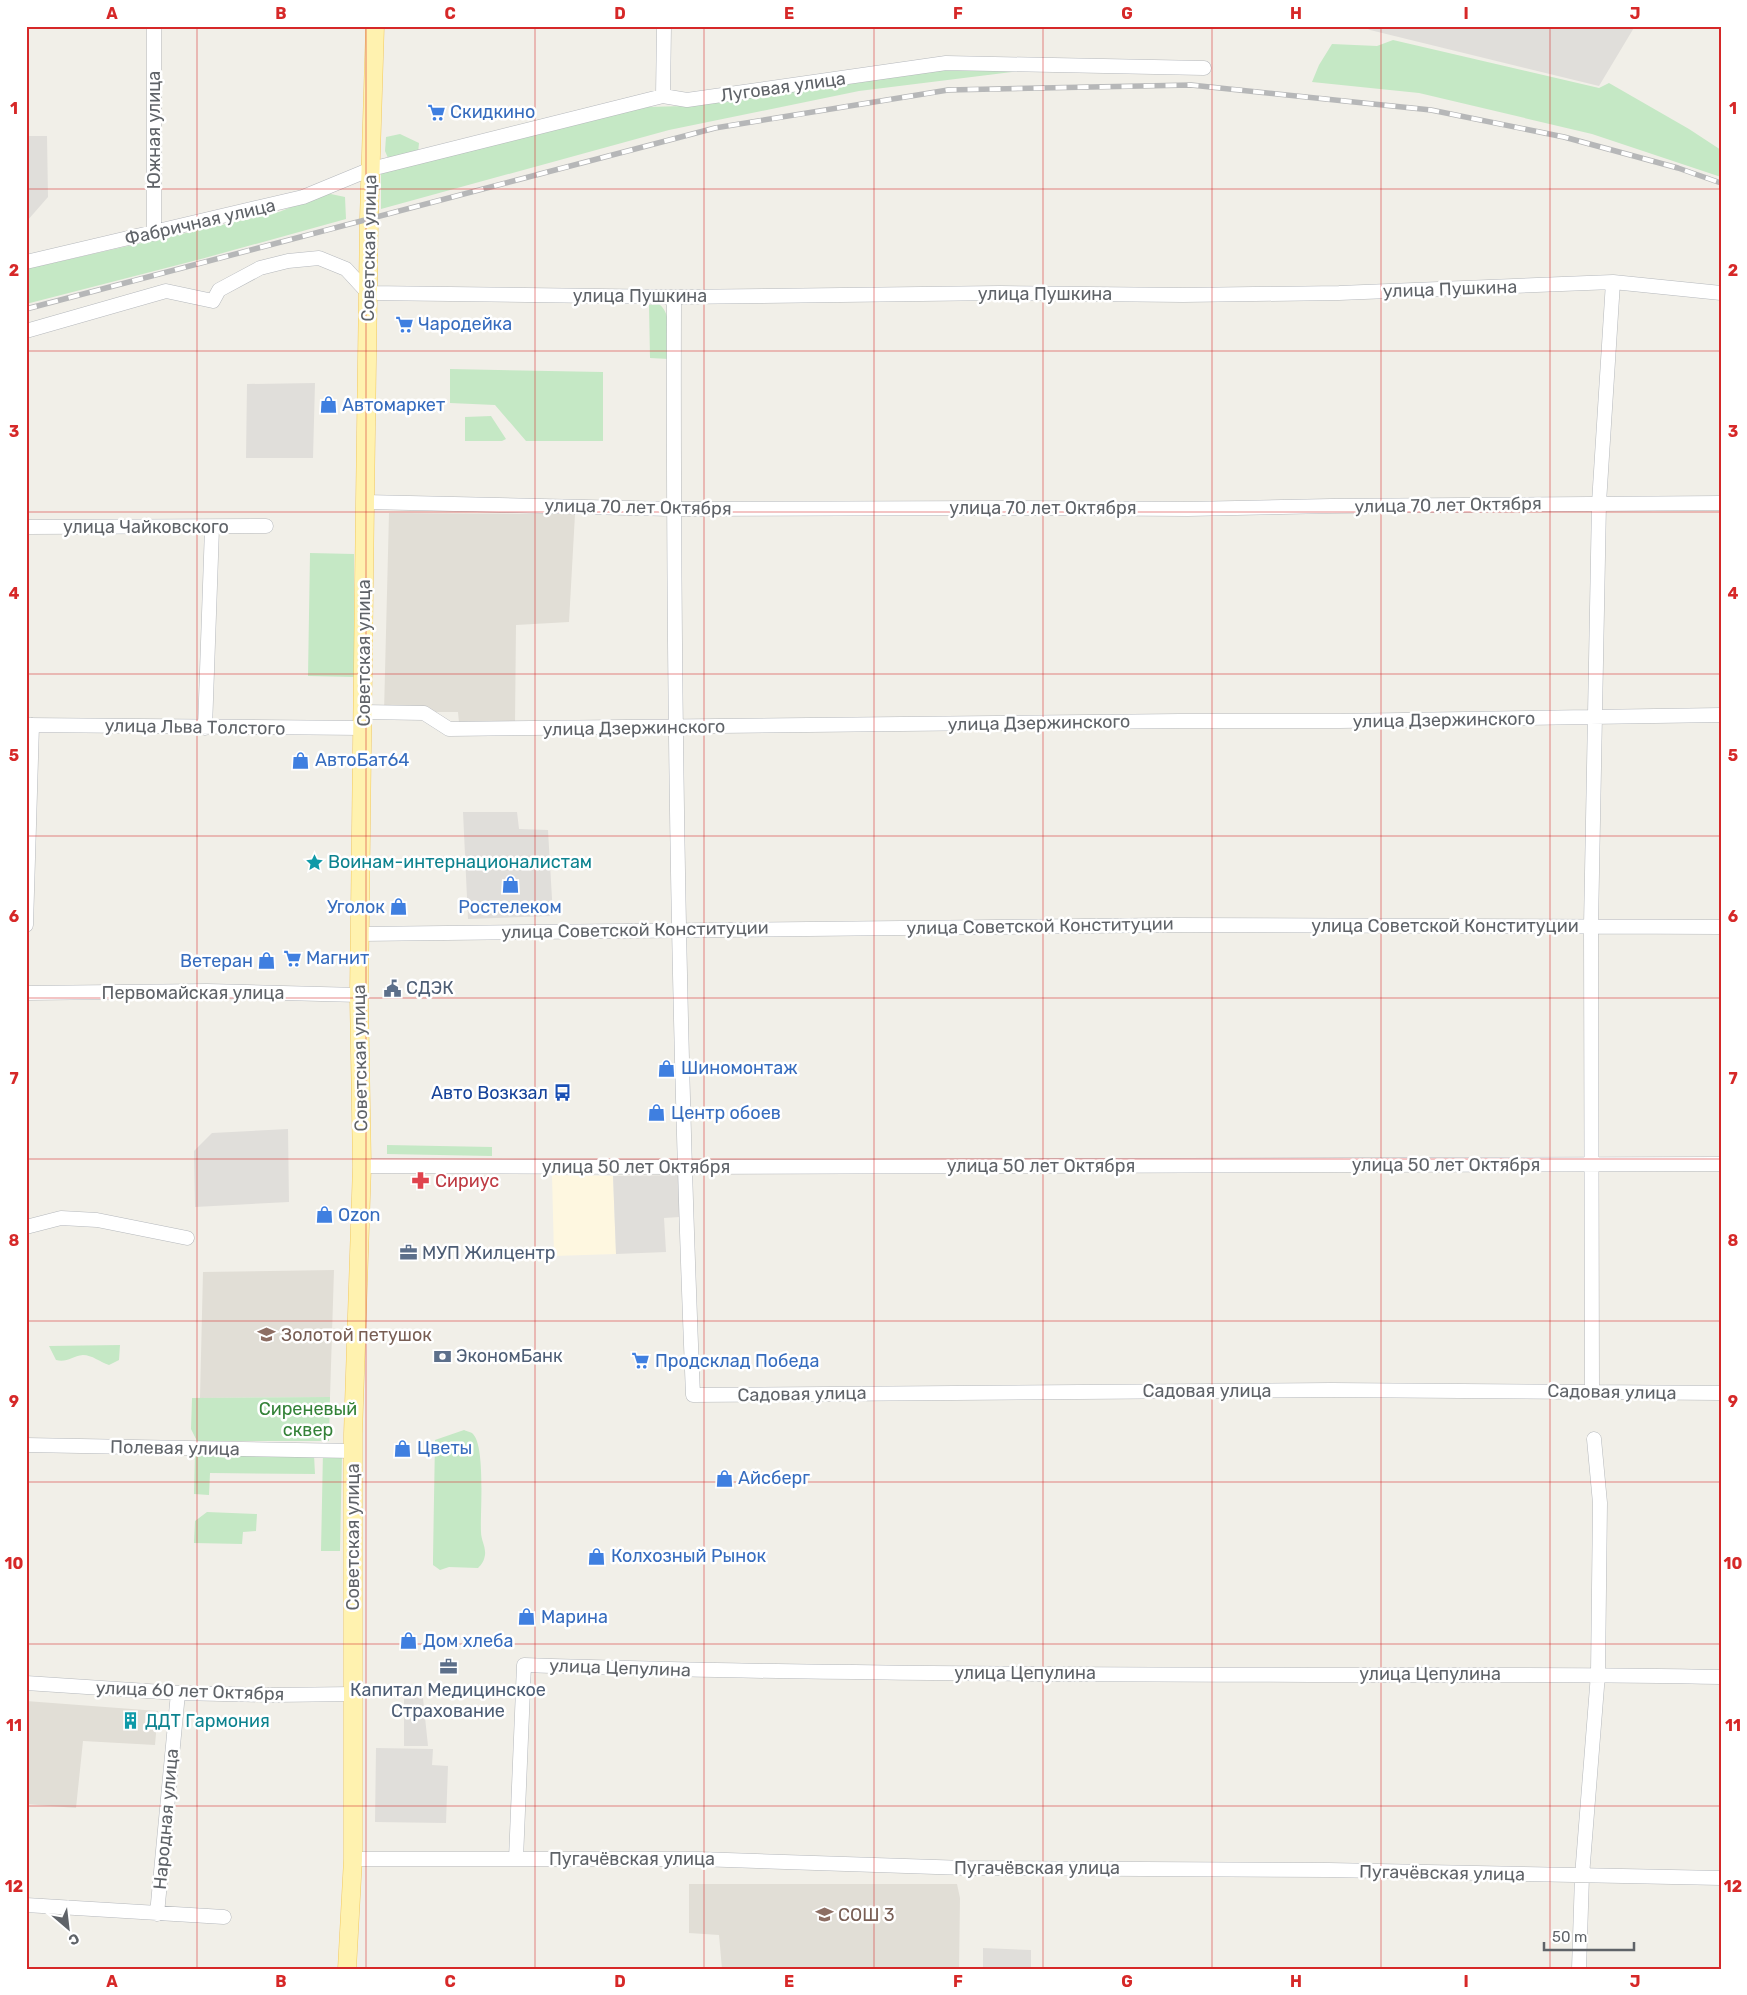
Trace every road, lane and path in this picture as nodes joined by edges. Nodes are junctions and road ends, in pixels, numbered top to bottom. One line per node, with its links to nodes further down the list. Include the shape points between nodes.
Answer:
1 (154, 26): 7 (street, Южная улица)
2 (375, 26): 6 (main road, Советская улица)
3 (664, 26): 5 (street)
4 (1204, 68): 5 (street, Луговая улица, via 946,63 687,100)
5 (663, 96): 6 (street, Луговая улица)
6 (370, 169): 7 (street, Фабричная улица, via 302,197); 10 (main road, Советская улица)
7 (154, 234): 8 (street, Фабричная улица)
8 (26, 262)
9 (1613, 282): 11 (street, улица Пушкина); 12 (street, улица Пушкина, via 1339,293); 15 (street)
10 (368, 293): 12 (street, улица Пушкина); 13 (street, via 346,269 319,258 288,261 260,268 219,290 213,301 166,291); 14 (main road, Советская улица)
11 (1721, 293)
12 (674, 297): 17 (street)
13 (26, 331)
14 (364, 502): 17 (street, улица 70 лет Октября); 23 (main road, Советская улица)
15 (1599, 503): 16 (street, улица 70 лет Октября); 17 (street, улица 70 лет Октября, via 1188,509); 22 (street)
16 (1721, 503)
17 (673, 508): 25 (street)
18 (266, 526): 20 (street, улица Чайковского)
19 (26, 527): 20 (street, улица Чайковского)
20 (212, 528): 26 (street)
21 (1721, 715): 22 (street, улица Дзержинского)
22 (1596, 718): 25 (street, улица Дзержинского); 28 (street)
23 (363, 720): 25 (street, улица Дзержинского, via 424,713 449,730); 26 (street, улица Льва Толстого); 31 (main road, Советская улица)
24 (29, 725): 26 (street, улица Льва Толстого); 27 (street)
25 (675, 727): 30 (street)
26 (205, 728)
27 (26, 925)
28 (1592, 926): 29 (street, улица Советской Конституции); 30 (street, улица Советской Конституции); 35 (street)
29 (1721, 927)
30 (678, 929): 31 (street, улица Советской Конституции); 37 (street)
31 (360, 934): 33 (main road, Советская улица)
32 (26, 993): 33 (street, Первомайская улица, via 207,991)
33 (359, 995): 36 (main road, Советская улица)
34 (1721, 1164): 35 (street, улица 50 лет Октября)
35 (1593, 1165): 37 (street, улица 50 лет Октября); 40 (street)
36 (362, 1166): 37 (street, улица 50 лет Октября); 44 (main road, Советская улица)
37 (684, 1167): 40 (street, Садовая улица, via 693,1395 1322,1390)
38 (26, 1227): 39 (street, via 61,1218 98,1220)
39 (187, 1238)
40 (1592, 1392): 41 (street, Садовая улица)
41 (1721, 1393)
42 (1594, 1440): 45 (street, via 1600,1503)
43 (26, 1445): 44 (street, Полевая улица)
44 (353, 1451): 49 (main road, Советская улица)
45 (1598, 1674): 46 (street, улица Цепулина); 51 (street, улица Цепулина, via 695,1671 524,1665); 52 (street)
46 (1721, 1677)
47 (26, 1683): 48 (street, улица 60 лет Октября)
48 (178, 1693): 49 (street, улица 60 лет Октября); 55 (street, Народная улица)
49 (354, 1694): 50 (main road, Советская улица)
50 (353, 1859): 51 (street, Пугачёвская улица); 57 (main road, Советская улица)
51 (516, 1859): 52 (street, Пугачёвская улица, via 698,1859 966,1868 1330,1870)
52 (1582, 1876): 53 (street, Пугачёвская улица); 58 (street)
53 (1721, 1878)
54 (26, 1905): 55 (street)
55 (157, 1914): 56 (street)
56 (224, 1917)
57 (347, 1969)
58 (1579, 1969)

